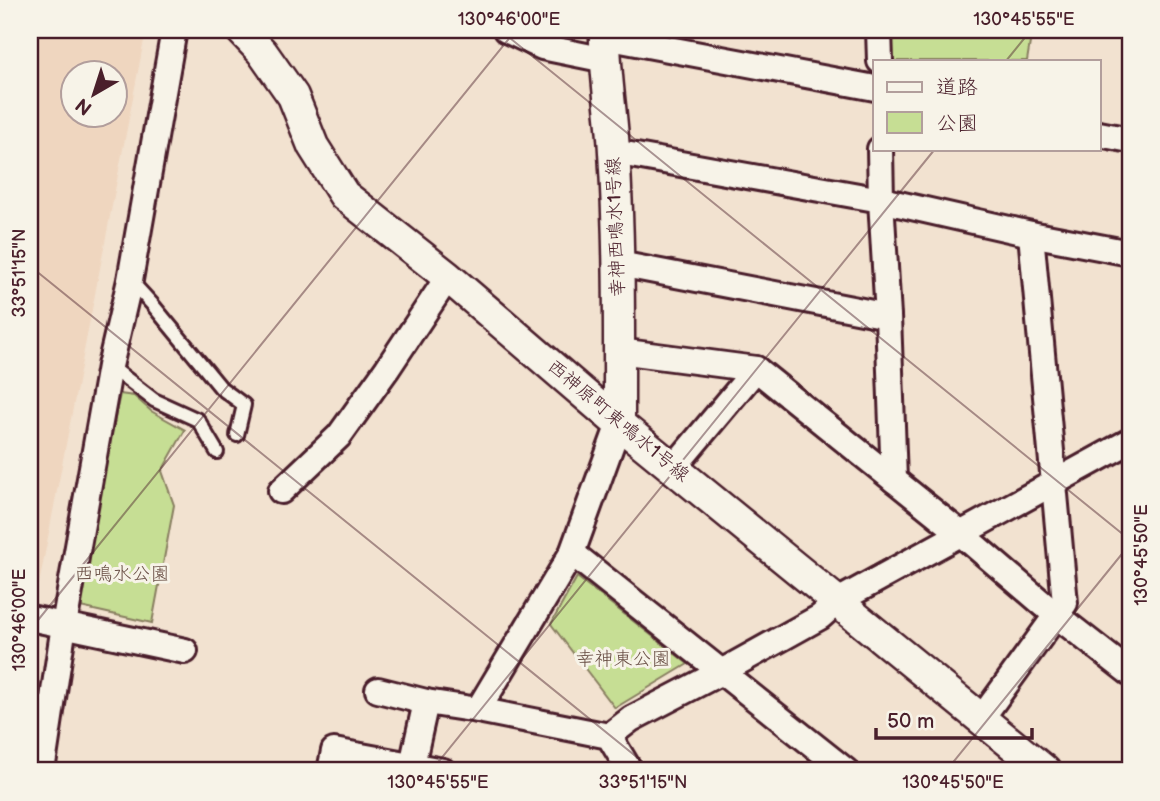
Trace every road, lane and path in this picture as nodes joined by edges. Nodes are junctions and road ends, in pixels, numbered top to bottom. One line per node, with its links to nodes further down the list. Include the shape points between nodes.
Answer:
1 (174, 30): 17 (street)
2 (241, 30): 16 (street, 西神原町東鳴水1号線, via 293,96 313,146 344,195)
3 (506, 30): 5 (street, via 542,47)
4 (879, 30): 6 (street)
5 (605, 42): 7 (street); 11 (street, 幸神西鳴水1号線)
6 (880, 60)
7 (873, 88)
8 (1100, 134): 9 (street)
9 (1130, 140)
10 (880, 150): 12 (street)
11 (614, 152): 12 (street); 15 (street, 幸神西鳴水1号線)
12 (881, 200): 13 (street); 18 (street)
13 (1031, 234): 14 (street); 28 (street)
14 (1130, 253)
15 (619, 264): 18 (street); 19 (street, 幸神西鳴水1号線)
16 (448, 277): 22 (street, 西神原町東鳴水1号線); 29 (street, via 340,436)
17 (130, 280): 20 (street); 23 (lane, via 220,388 244,405)
18 (888, 316): 27 (street)
19 (619, 351): 21 (street); 22 (street, 幸神西鳴水1号線)
20 (110, 366): 25 (lane, via 154,400 198,420); 35 (street)
21 (756, 369): 26 (street); 27 (street)
22 (620, 424): 26 (street, 西神原町東鳴水1号線); 31 (street)
23 (237, 435)
24 (1130, 441): 28 (street)
25 (217, 452)
26 (674, 467): 32 (street, 西神原町東鳴水1号線)
27 (894, 480): 30 (street)
28 (1054, 482): 30 (street); 33 (street, via 1065,603)
29 (281, 491)
30 (960, 533): 32 (street); 33 (street)
31 (572, 553): 37 (street); 41 (street)
32 (838, 601): 37 (street, via 820,617); 42 (street, 西神原町東鳴水1号線)
33 (1058, 616): 38 (street); 42 (street)
34 (30, 618): 35 (street)
35 (64, 625): 36 (street); 45 (street)
36 (185, 650)
37 (721, 672): 43 (street, via 631,719); 49 (street)
38 (1130, 673)
39 (378, 690): 40 (street)
40 (426, 702): 41 (street); 44 (street)
41 (478, 710): 43 (street)
42 (981, 719): 50 (street, 西神原町東鳴水1号線)
43 (609, 736): 48 (street)
44 (412, 765): 46 (street, via 334,751); 47 (street)
45 (42, 771)
46 (330, 771)
47 (443, 771)
48 (630, 771)
49 (846, 771)
50 (1045, 771)

